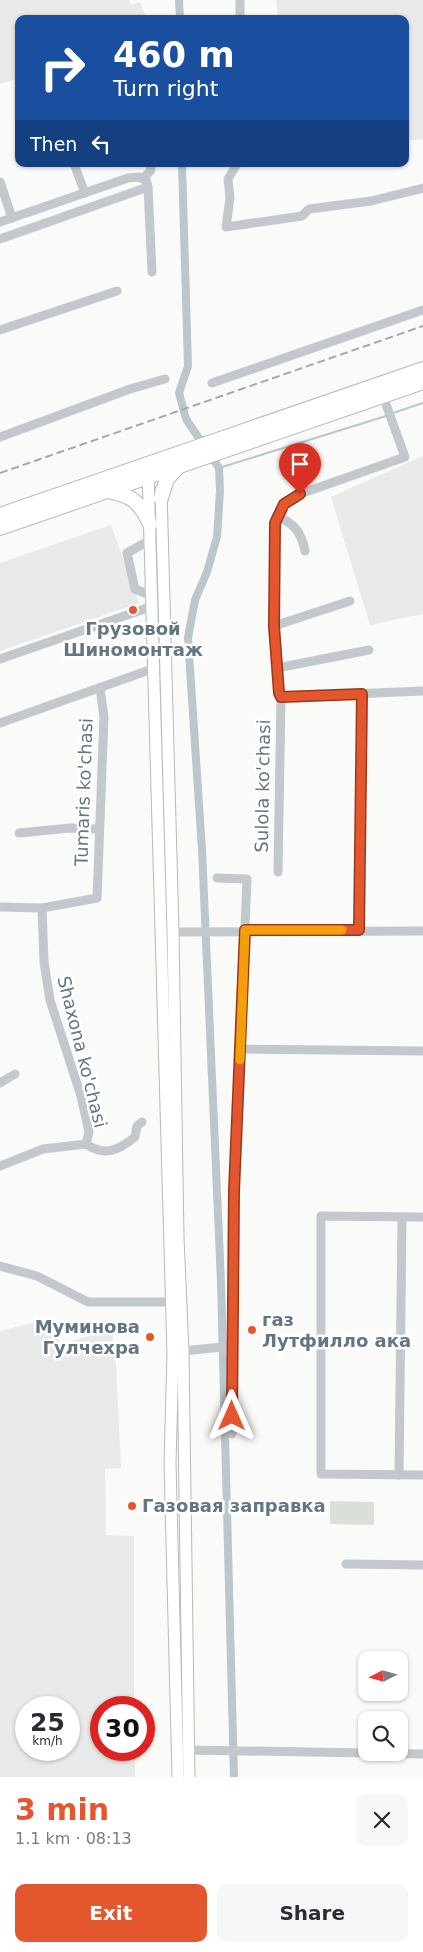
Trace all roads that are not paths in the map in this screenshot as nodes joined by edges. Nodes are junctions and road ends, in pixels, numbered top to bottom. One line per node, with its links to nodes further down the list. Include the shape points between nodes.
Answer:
1 (240, 0): 2 (street)
2 (240, 15)
3 (75, 167): 10 (street)
4 (150, 167): 6 (street)
5 (235, 167): 9 (street, via 228,179 230,198 226,227 302,216 309,209 370,201)
6 (143, 179): 8 (street); 10 (street, via 128,178)
7 (0, 182): 11 (street)
8 (148, 187): 13 (street); 14 (street)
9 (423, 188)
10 (85, 193): 11 (street)
11 (12, 218): 12 (street)
12 (0, 222)
13 (0, 239)
14 (152, 272)
15 (117, 291): 17 (street)
16 (423, 310): 20 (street)
17 (0, 330)
18 (423, 369): 24 (highway)
19 (165, 379): 23 (street)
20 (212, 382)
21 (423, 382): 22 (highway)
22 (383, 396): 24 (highway); 30 (street, via 405,457 300,494 284,504)
23 (0, 437)
24 (207, 449): 25 (highway); 26 (highway)
25 (182, 465): 26 (highway); 28 (highway, via 167,479)
26 (152, 471): 27 (highway); 28 (main road); 31 (main road)
27 (104, 485): 29 (highway); 31 (highway, via 135,500); 32 (highway)
28 (161, 498): 56 (main road)
29 (0, 515)
30 (276, 517): 34 (street, via 285,519 295,528); 37 (street, Sulola ko'chasi)
31 (150, 524): 33 (main road)
32 (0, 528)
33 (150, 540): 35 (main road); 35 (street, via 127,553 135,589)
34 (305, 551)
35 (152, 601): 39 (street); 40 (main road)
36 (350, 601): 37 (street)
37 (274, 626): 41 (street, Sulola ko'chasi)
38 (369, 650): 41 (street)
39 (0, 659)
40 (155, 668): 42 (street); 67 (main road)
41 (277, 668): 45 (street, Sulola ko'chasi)
42 (100, 688): 46 (street); 47 (street, Tumaris ko'chasi, via 104,717)
43 (423, 691): 44 (street)
44 (362, 694): 45 (street); 54 (street)
45 (281, 697): 49 (street, Sulola ko'chasi)
46 (0, 723)
47 (99, 829): 48 (street); 52 (street, Tumaris ko'chasi, via 96,898)
48 (19, 833)
49 (278, 872)
50 (216, 878): 53 (street, via 247,879)
51 (0, 907): 52 (street)
52 (42, 908): 62 (street, Shaxona ko'chasi, via 44,962 50,1000 81,1096 90,1132)
53 (245, 930): 54 (street); 56 (street); 57 (street)
54 (359, 930): 55 (street)
55 (423, 931)
56 (173, 932): 69 (main road)
57 (240, 1049): 58 (street); 68 (street)
58 (423, 1050)
59 (15, 1074): 60 (street)
60 (0, 1083)
61 (142, 1122): 62 (street, via 137,1126 135,1137 124,1146 96,1151)
62 (86, 1144): 63 (street, via 43,1149)
63 (0, 1166)
64 (402, 1217): 65 (street); 71 (street); 71 (street, via 321,1216 321,1474)
65 (423, 1217)
66 (0, 1266): 67 (street, via 37,1276 88,1302)
67 (170, 1302): 76 (main road, via 172,1354 166,1463)
68 (230, 1347): 69 (street); 70 (street)
69 (183, 1351): 75 (main road)
70 (232, 1434)
71 (399, 1475): 72 (street)
72 (423, 1475)
73 (346, 1564): 74 (street)
74 (423, 1565)
75 (187, 1656): 76 (main road); 77 (main road)
76 (175, 1657): 79 (main road)
77 (188, 1750): 78 (street); 80 (main road)
78 (423, 1754)
79 (178, 1777)
80 (189, 1777)

